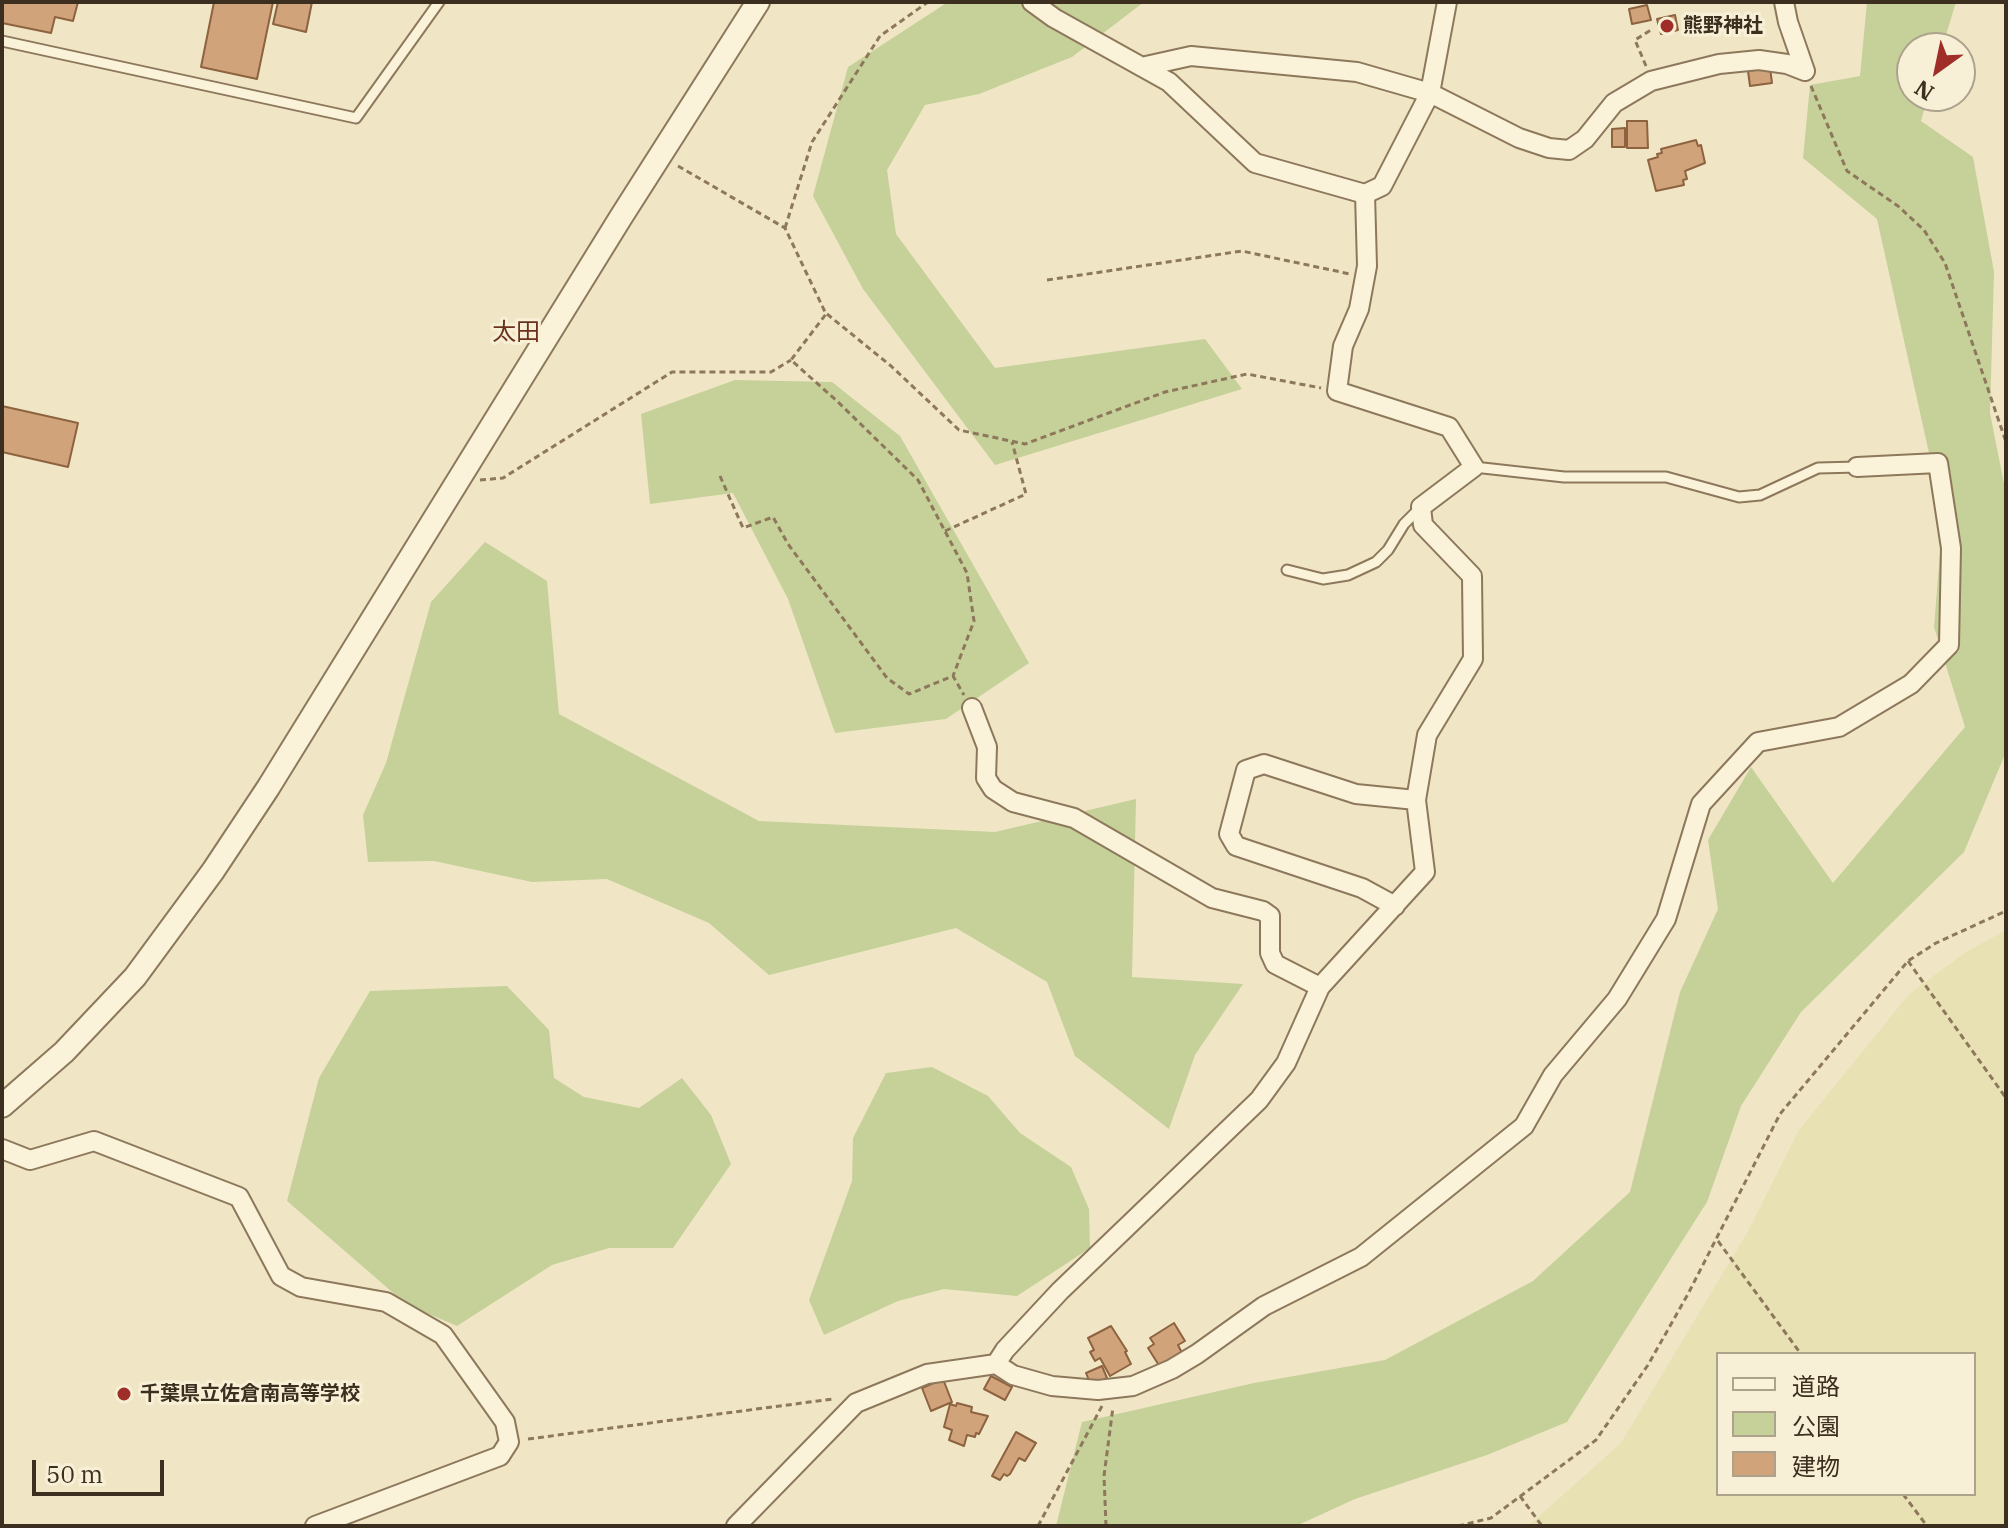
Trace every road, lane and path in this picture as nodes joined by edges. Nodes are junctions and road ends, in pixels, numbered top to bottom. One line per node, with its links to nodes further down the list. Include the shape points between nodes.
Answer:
1 (439, 2): 8 (lane, via 356,118)
2 (758, 2): 13 (street)
3 (928, 2): 15 (path, via 880,36 812,142)
4 (1032, 2): 9 (street)
5 (1447, 2): 12 (street)
6 (1784, 2): 10 (street)
7 (1651, 30): 11 (path, via 1635,40)
8 (2, 41)
9 (1146, 66): 12 (street, via 1191,56 1357,72); 14 (street, via 1255,163)
10 (1805, 71): 11 (street, via 1759,60); 22 (path, via 1847,171 1907,214 1945,263)
11 (1651, 81): 12 (street, via 1614,103 1569,150 1519,138)
12 (1430, 93): 14 (street, via 1382,186)
13 (660, 155): 15 (path); 26 (street)
14 (1365, 194): 16 (street)
15 (785, 228): 18 (path)
16 (1365, 277): 17 (path, via 1242,251); 20 (street, via 1359,309 1343,346)
17 (1047, 280)
18 (826, 314): 19 (path); 21 (path, via 959,430)
19 (791, 360): 26 (path, via 771,372 672,372 503,478); 28 (path, via 918,480)
20 (1337, 391): 21 (path, via 1247,374 1165,392 1025,444); 23 (street, via 1449,427)
21 (1012, 442): 28 (path, via 1026,494)
22 (2006, 442)
23 (1474, 467): 24 (lane, via 1564,477 1666,477 1739,497 1760,495 1818,468); 27 (street)
24 (1857, 467): 43 (street, via 1938,463 1951,548 1949,645 1911,684 1839,727 1758,742 1701,804 1666,919 1617,999 1553,1075 1524,1126 1361,1257 1264,1306 1172,1369 1133,1386)
25 (720, 476): 30 (path, via 743,528 773,517 887,678 909,694)
26 (457, 482): 38 (street, via 213,871 135,977 64,1052)
27 (1421, 507): 29 (lane, via 1376,562 1323,579); 32 (street, via 1423,525 1472,576 1473,659 1427,735)
28 (945, 531): 30 (path, via 967,573 974,621)
29 (1287, 570)
30 (953, 676): 31 (path)
31 (972, 708): 36 (street, via 987,747 986,778 993,789 1013,802 1074,818 1212,898 1263,911 1270,916 1275,964)
32 (1416, 800): 33 (street, via 1425,872); 33 (street, via 1356,794 1264,764 1246,770 1229,834 1236,846 1362,888)
33 (1395, 906): 36 (street)
34 (2006, 911): 35 (path)
35 (1908, 961): 37 (path); 40 (path, via 1780,1114)
36 (1320, 987): 42 (street, via 1286,1063 1259,1100 1060,1291)
37 (2006, 1098)
38 (2, 1106)
39 (2, 1149): 45 (street, via 30,1160 94,1141 239,1197 281,1276 301,1287 386,1302 443,1335 505,1422)
40 (1717, 1240): 41 (path); 46 (path, via 1648,1365 1596,1440)
41 (1800, 1352)
42 (996, 1364): 43 (street, via 1013,1375 1052,1386); 44 (street, via 927,1374)
43 (1113, 1388): 50 (path); 51 (path, via 1104,1476)
44 (856, 1403): 45 (path, via 841,1398); 49 (street)
45 (509, 1442): 48 (street, via 500,1456)
46 (1520, 1496): 52 (path, via 1491,1518); 53 (path)
47 (1904, 1496): 54 (path)
48 (315, 1526)
49 (736, 1526)
50 (1038, 1526)
51 (1106, 1526)
52 (1458, 1526)
53 (1542, 1526)
54 (1927, 1526)

